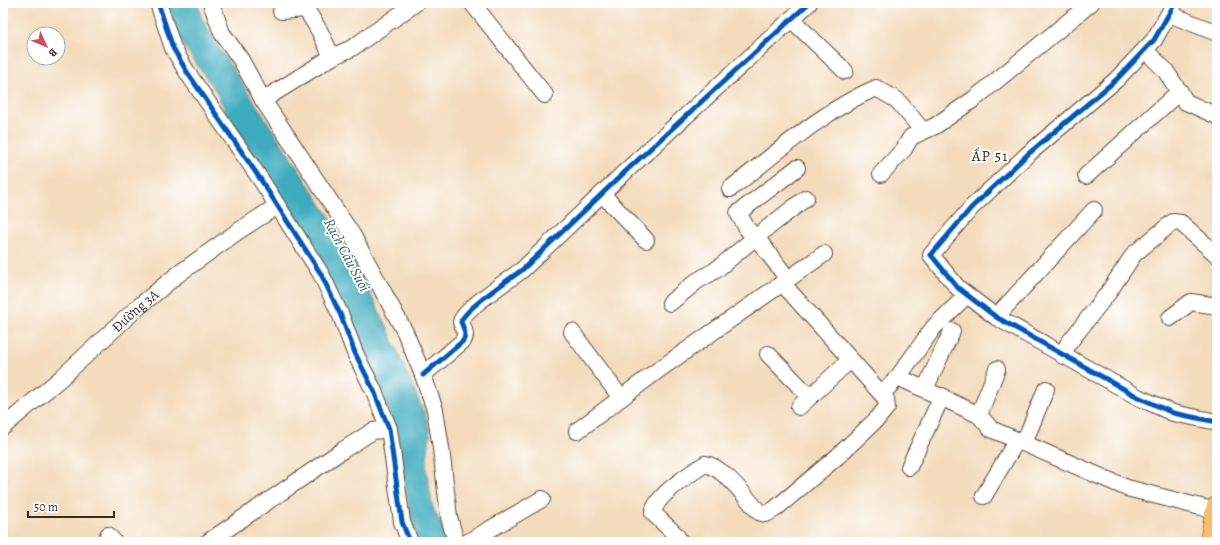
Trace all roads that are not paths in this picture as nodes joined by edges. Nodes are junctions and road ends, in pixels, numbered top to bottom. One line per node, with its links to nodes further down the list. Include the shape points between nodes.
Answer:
1 (158, 3): 25 (street, via 174,48 187,72)
2 (211, 3): 16 (street, via 222,33 241,60)
3 (416, 3): 12 (street, via 352,48)
4 (472, 3): 15 (street)
5 (809, 3): 9 (street)
6 (1091, 3): 18 (street, via 974,99 935,126)
7 (1172, 9): 10 (street); 11 (street, via 1154,40)
8 (281, 11): 12 (street, via 306,9)
9 (791, 19): 13 (street); 23 (street)
10 (1217, 34)
11 (1145, 50): 14 (street, via 1165,70); 32 (street, via 1116,80 1027,155 971,208 931,255 958,288)
12 (332, 57): 16 (street)
13 (845, 71)
14 (1180, 91): 17 (street, via 1186,102); 21 (street)
15 (545, 95)
16 (263, 100): 43 (street, via 353,236 405,332)
17 (1217, 116)
18 (923, 130): 20 (street, via 911,137 904,149); 22 (street, via 897,100 876,88 854,97 825,117)
19 (796, 168): 27 (street, via 738,213 748,230)
20 (881, 174)
21 (1086, 176)
22 (730, 189)
23 (602, 194): 28 (street); 43 (street, via 522,270 464,314 461,322 465,331 463,341)
24 (806, 198): 27 (street)
25 (277, 206): 52 (street, Đường 3A, via 177,275); 53 (street, via 321,274)
26 (1094, 210): 35 (street)
27 (756, 236): 31 (street); 33 (street, via 716,270 697,281)
28 (646, 240)
29 (824, 254): 31 (street)
30 (1217, 255): 40 (street, via 1181,223 1174,222 1134,254 1068,344)
31 (785, 281): 41 (street); 49 (street)
32 (967, 295): 35 (street); 44 (street, via 934,327)
33 (670, 303)
34 (1217, 306): 36 (street, via 1191,302)
35 (996, 316): 40 (street)
36 (1170, 318)
37 (952, 331): 45 (street)
38 (572, 332): 49 (street)
39 (768, 354): 41 (street, via 805,402)
40 (1063, 356): 51 (street, via 1173,413)
41 (850, 360): 47 (street)
42 (997, 369): 50 (street)
43 (423, 375): 62 (street, via 435,410 449,517)
44 (898, 377): 45 (street); 47 (street)
45 (925, 389): 48 (street)
46 (1046, 389): 55 (street)
47 (882, 394): 64 (street, via 888,403 884,412 838,456 766,514 759,512 725,475 711,465 705,464 688,475 654,505 653,513 676,534)
48 (942, 396): 50 (street); 56 (street)
49 (621, 398): 54 (street)
50 (979, 415): 55 (street, via 991,428)
51 (1217, 422)
52 (3, 426)
53 (390, 429): 60 (street, via 373,431 355,442); 61 (street, via 402,522)
54 (577, 431)
55 (1021, 442): 57 (street); 59 (street, via 1127,488)
56 (909, 467)
57 (984, 496)
58 (542, 499): 63 (street)
59 (1217, 509): 65 (main road)
60 (208, 542)
61 (410, 542)
62 (456, 542)
63 (468, 542)
64 (680, 542)
65 (1210, 542)

